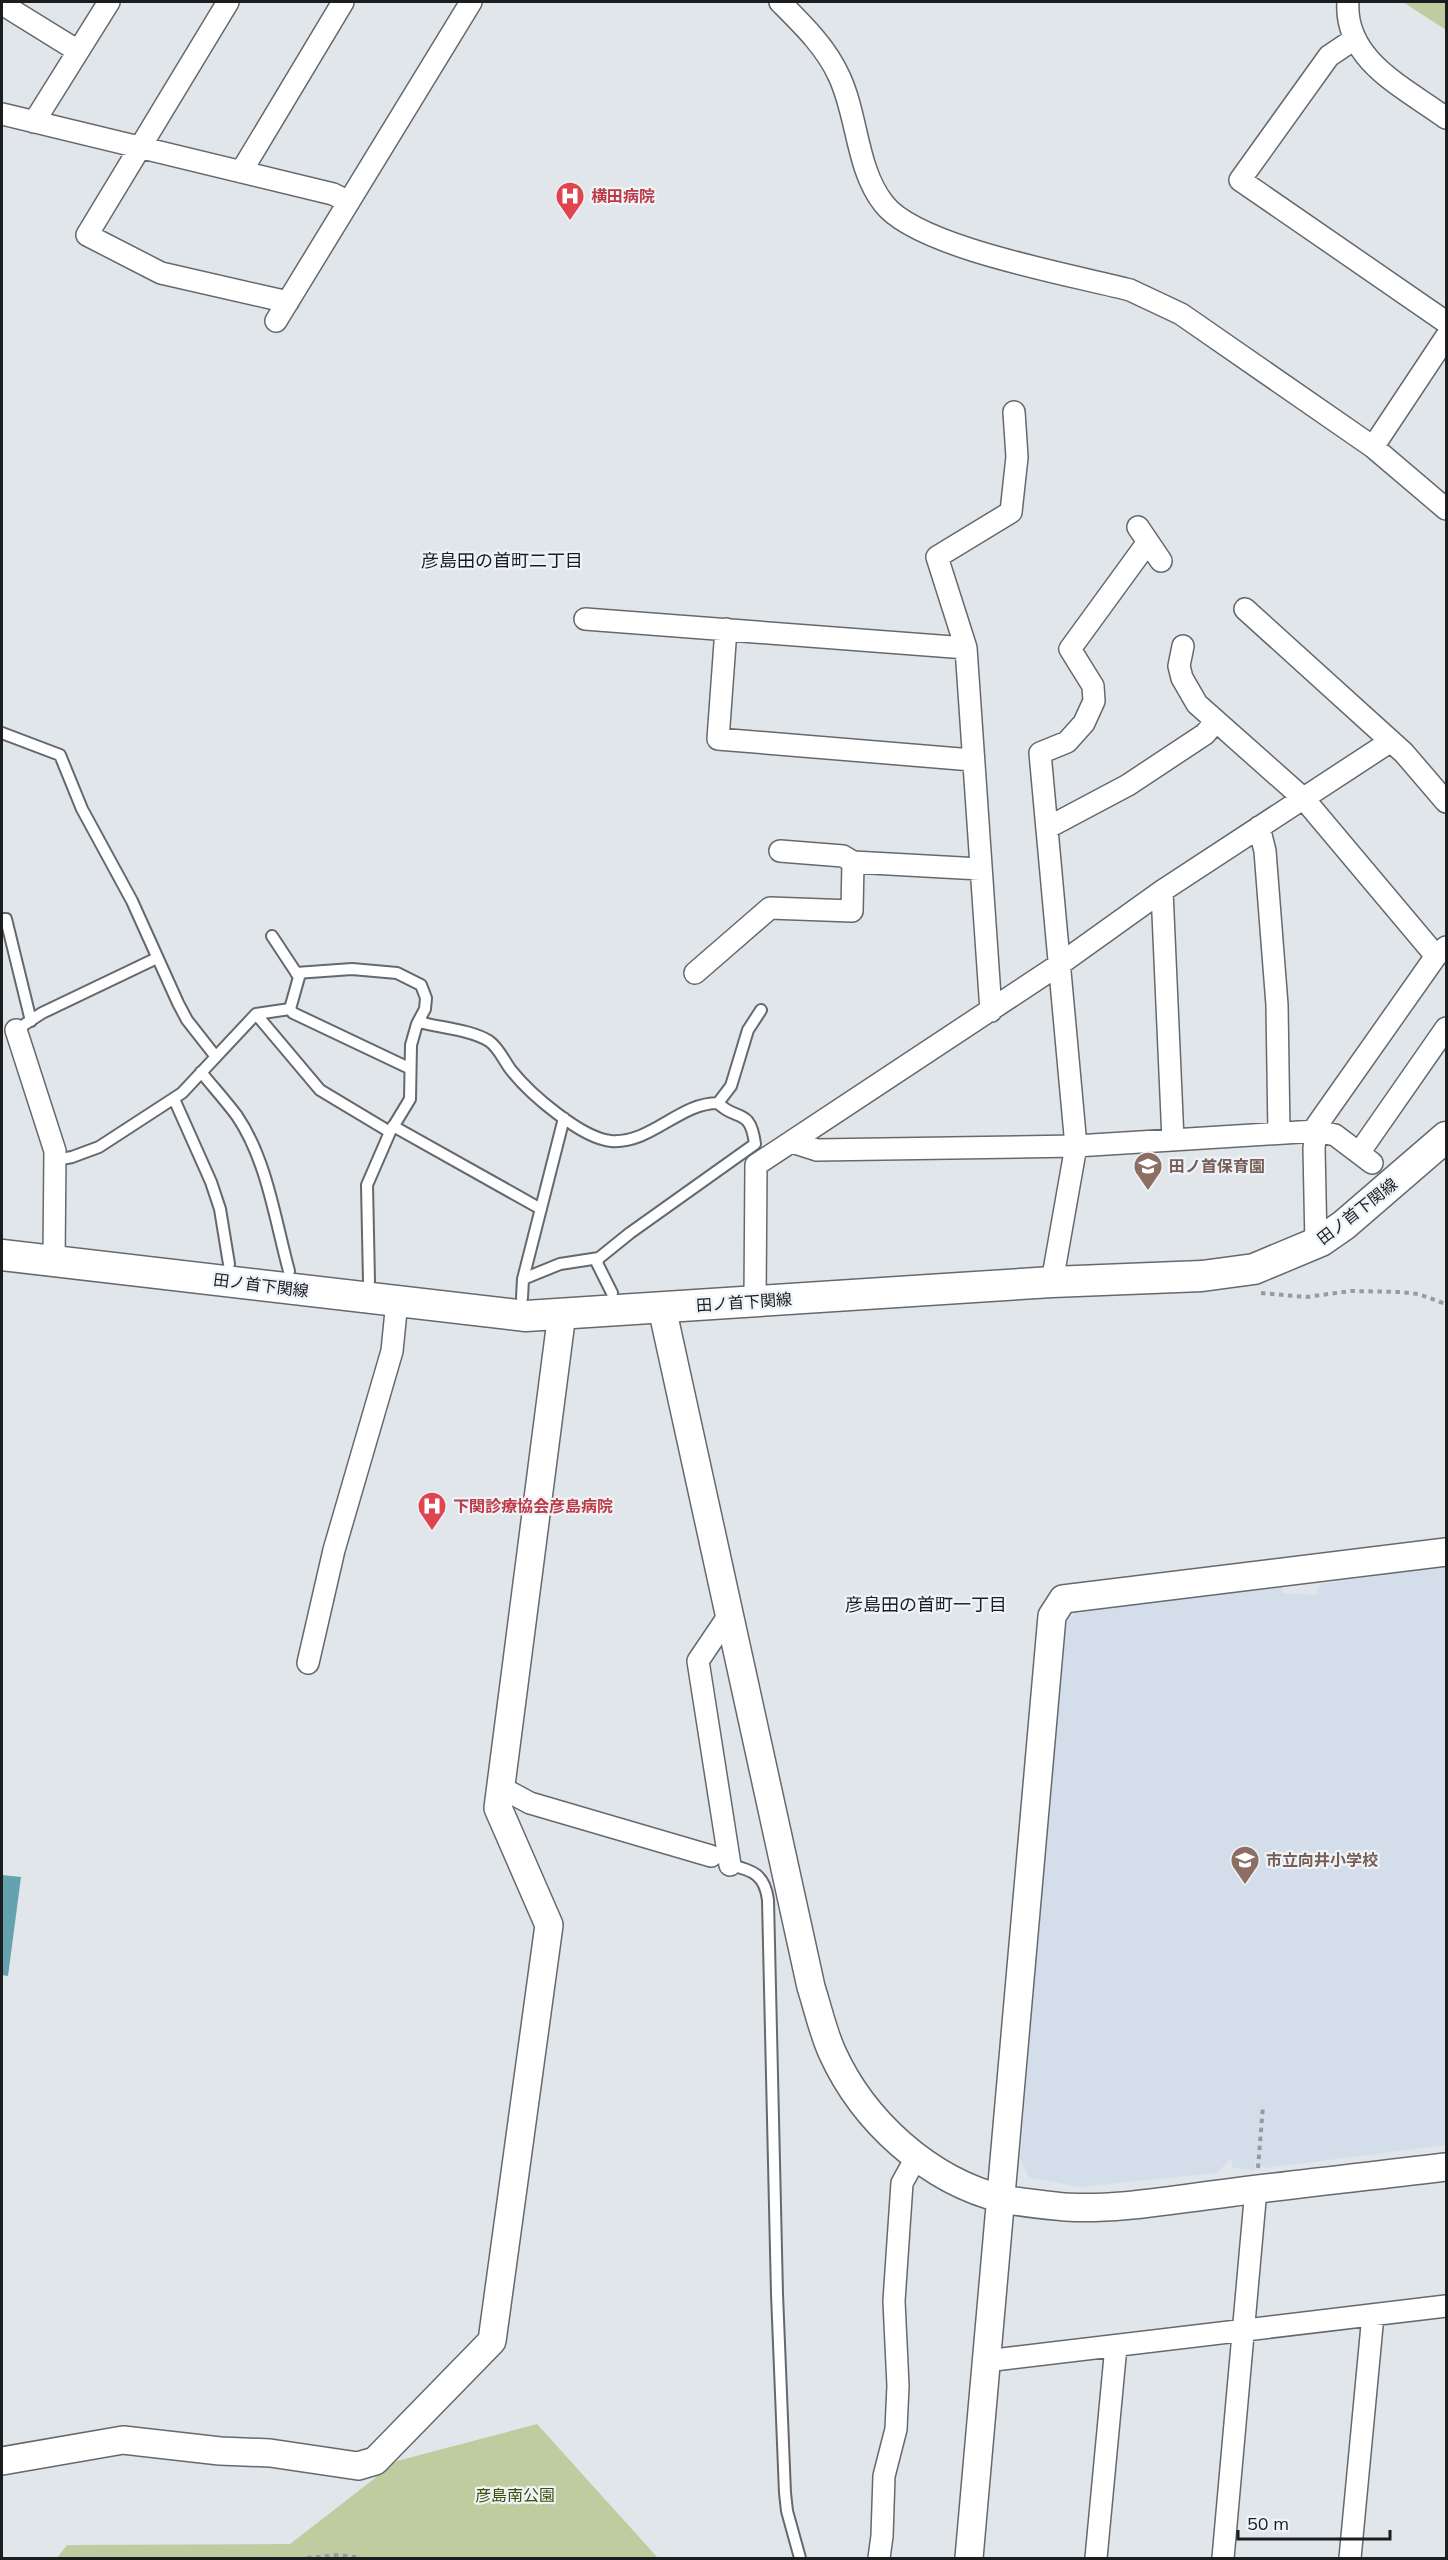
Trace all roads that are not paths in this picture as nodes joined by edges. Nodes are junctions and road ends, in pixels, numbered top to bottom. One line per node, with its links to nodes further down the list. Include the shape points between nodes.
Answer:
1 (109, 2): 9 (street)
2 (228, 2): 13 (street)
3 (343, 2): 14 (street)
4 (471, 2): 15 (street)
5 (780, 2): 21 (street, via 813,37 840,77 873,182 883,203 897,219 951,244 1155,299)
6 (1348, 2): 8 (street)
7 (2, 4): 9 (street)
8 (1353, 40): 11 (street, via 1374,67); 18 (street, via 1329,56 1240,180)
9 (78, 51): 12 (street)
10 (2, 114): 12 (street)
11 (1446, 118)
12 (34, 122): 13 (street)
13 (138, 148): 14 (street); 16 (street, via 87,235 161,273)
14 (241, 172): 15 (street, via 333,194)
15 (349, 202): 16 (street)
16 (288, 302): 17 (street)
17 (276, 321)
18 (1446, 322)
19 (1446, 337): 21 (street)
20 (1014, 412): 28 (street, via 1017,457 1011,512 937,557)
21 (1373, 447): 22 (street)
22 (1446, 508)
23 (1161, 561): 36 (street, via 1143,535 1070,649 1093,686 1094,701 1084,723 1067,742 1040,753)
24 (1245, 609): 31 (street)
25 (585, 619): 26 (street)
26 (726, 628): 28 (street); 32 (street, via 718,739)
27 (1183, 646): 29 (street, via 1179,666 1185,688)
28 (966, 648): 32 (street)
29 (1216, 721): 33 (street); 36 (street, via 1205,734 1128,785)
30 (2, 733): 44 (lane, via 60,754 82,809)
31 (1391, 741): 33 (street); 34 (street)
32 (972, 760): 39 (street)
33 (1304, 799): 35 (street); 43 (street)
34 (1446, 802)
35 (1258, 827): 40 (street); 63 (street, via 1265,851 1277,1005)
36 (1047, 828): 45 (street)
37 (780, 851): 38 (street, via 843,856)
38 (853, 862): 39 (street); 47 (street, via 852,911 770,908)
39 (980, 869): 50 (street)
40 (1162, 891): 45 (street); 65 (street)
41 (2, 919): 53 (lane, via 6,919)
42 (272, 936): 46 (lane)
43 (1441, 951): 62 (street)
44 (157, 958): 53 (lane); 55 (lane, via 187,1020)
45 (1060, 964): 50 (street); 67 (street)
46 (296, 973): 48 (lane, via 299,977); 52 (lane, via 352,969 397,973 421,985 426,998)
47 (694, 974)
48 (290, 1009): 51 (lane); 56 (lane)
49 (761, 1010): 59 (lane, via 747,1030 729,1091)
50 (991, 1011): 66 (street)
51 (255, 1014): 55 (lane); 61 (lane, via 320,1090)
52 (421, 1019): 56 (lane, via 411,1045); 60 (lane, via 423,1023 483,1038 492,1044 528,1088)
53 (23, 1026): 68 (street)
54 (1446, 1028): 62 (street, via 1365,1158 1335,1135)
55 (216, 1057): 57 (lane)
56 (409, 1068): 61 (lane, via 410,1099)
57 (201, 1072): 58 (lane); 75 (lane, via 237,1117 249,1139 262,1170)
58 (174, 1099): 68 (lane, via 99,1147); 74 (lane, via 220,1209)
59 (718, 1103): 60 (lane, via 702,1104 654,1129 615,1141 600,1138); 72 (lane, via 747,1119 755,1144)
60 (564, 1118): 69 (lane)
61 (391, 1129): 69 (lane); 77 (lane, via 367,1185)
62 (1316, 1131): 63 (street); 70 (street)
63 (1279, 1133): 65 (street)
64 (1446, 1137): 70 (main road, 田ノ首下関線, via 1344,1225)
65 (1173, 1140): 67 (street)
66 (792, 1142): 67 (street, via 817,1150); 82 (street, via 756,1165)
67 (1076, 1146): 78 (street)
68 (56, 1160): 73 (street)
69 (541, 1209): 76 (lane)
70 (1316, 1244): 78 (main road, 田ノ首下関線, via 1276,1262 1240,1272)
71 (2, 1255): 73 (main road, 田ノ首下関線)
72 (599, 1258): 76 (lane, via 560,1264); 79 (lane, via 597,1263)
73 (54, 1260): 81 (main road, 田ノ首下関線)
74 (229, 1264)
75 (289, 1271)
76 (524, 1279): 80 (lane)
77 (369, 1281)
78 (1052, 1282): 82 (main road, 田ノ首下関線)
79 (612, 1293)
80 (522, 1298)
81 (397, 1301): 84 (main road, 田ノ首下関線, via 526,1316); 87 (street, via 392,1351 334,1550)
82 (755, 1301): 83 (main road, 田ノ首下関線)
83 (662, 1308): 84 (main road, 田ノ首下関線); 86 (street)
84 (562, 1313): 88 (street)
85 (1446, 1552): 94 (street, via 1063,1599 1052,1616)
86 (729, 1616): 90 (street, via 698,1661); 91 (street, via 811,1987 832,2052 854,2092 897,2142)
87 (308, 1663)
88 (500, 1787): 89 (street, via 530,1803); 100 (street, via 498,1808 549,1925 492,2341 375,2461 358,2466 270,2453 123,2440)
89 (711, 1856)
90 (730, 1865): 101 (lane, via 755,1872 767,1891 785,2493)
91 (916, 2156): 94 (street, via 971,2187); 102 (street, via 902,2183 894,2301 896,2429 884,2476)
92 (1446, 2167): 93 (street)
93 (1256, 2189): 94 (street, via 1094,2207); 97 (street)
94 (1001, 2198): 99 (street)
95 (1446, 2306): 96 (street)
96 (1373, 2315): 97 (street); 106 (street)
97 (1244, 2331): 98 (street); 105 (street)
98 (1116, 2346): 99 (street); 104 (street)
99 (986, 2361): 103 (street)
100 (2, 2461)
101 (800, 2559)
102 (879, 2559)
103 (969, 2559)
104 (1096, 2559)
105 (1223, 2559)
106 (1350, 2559)

